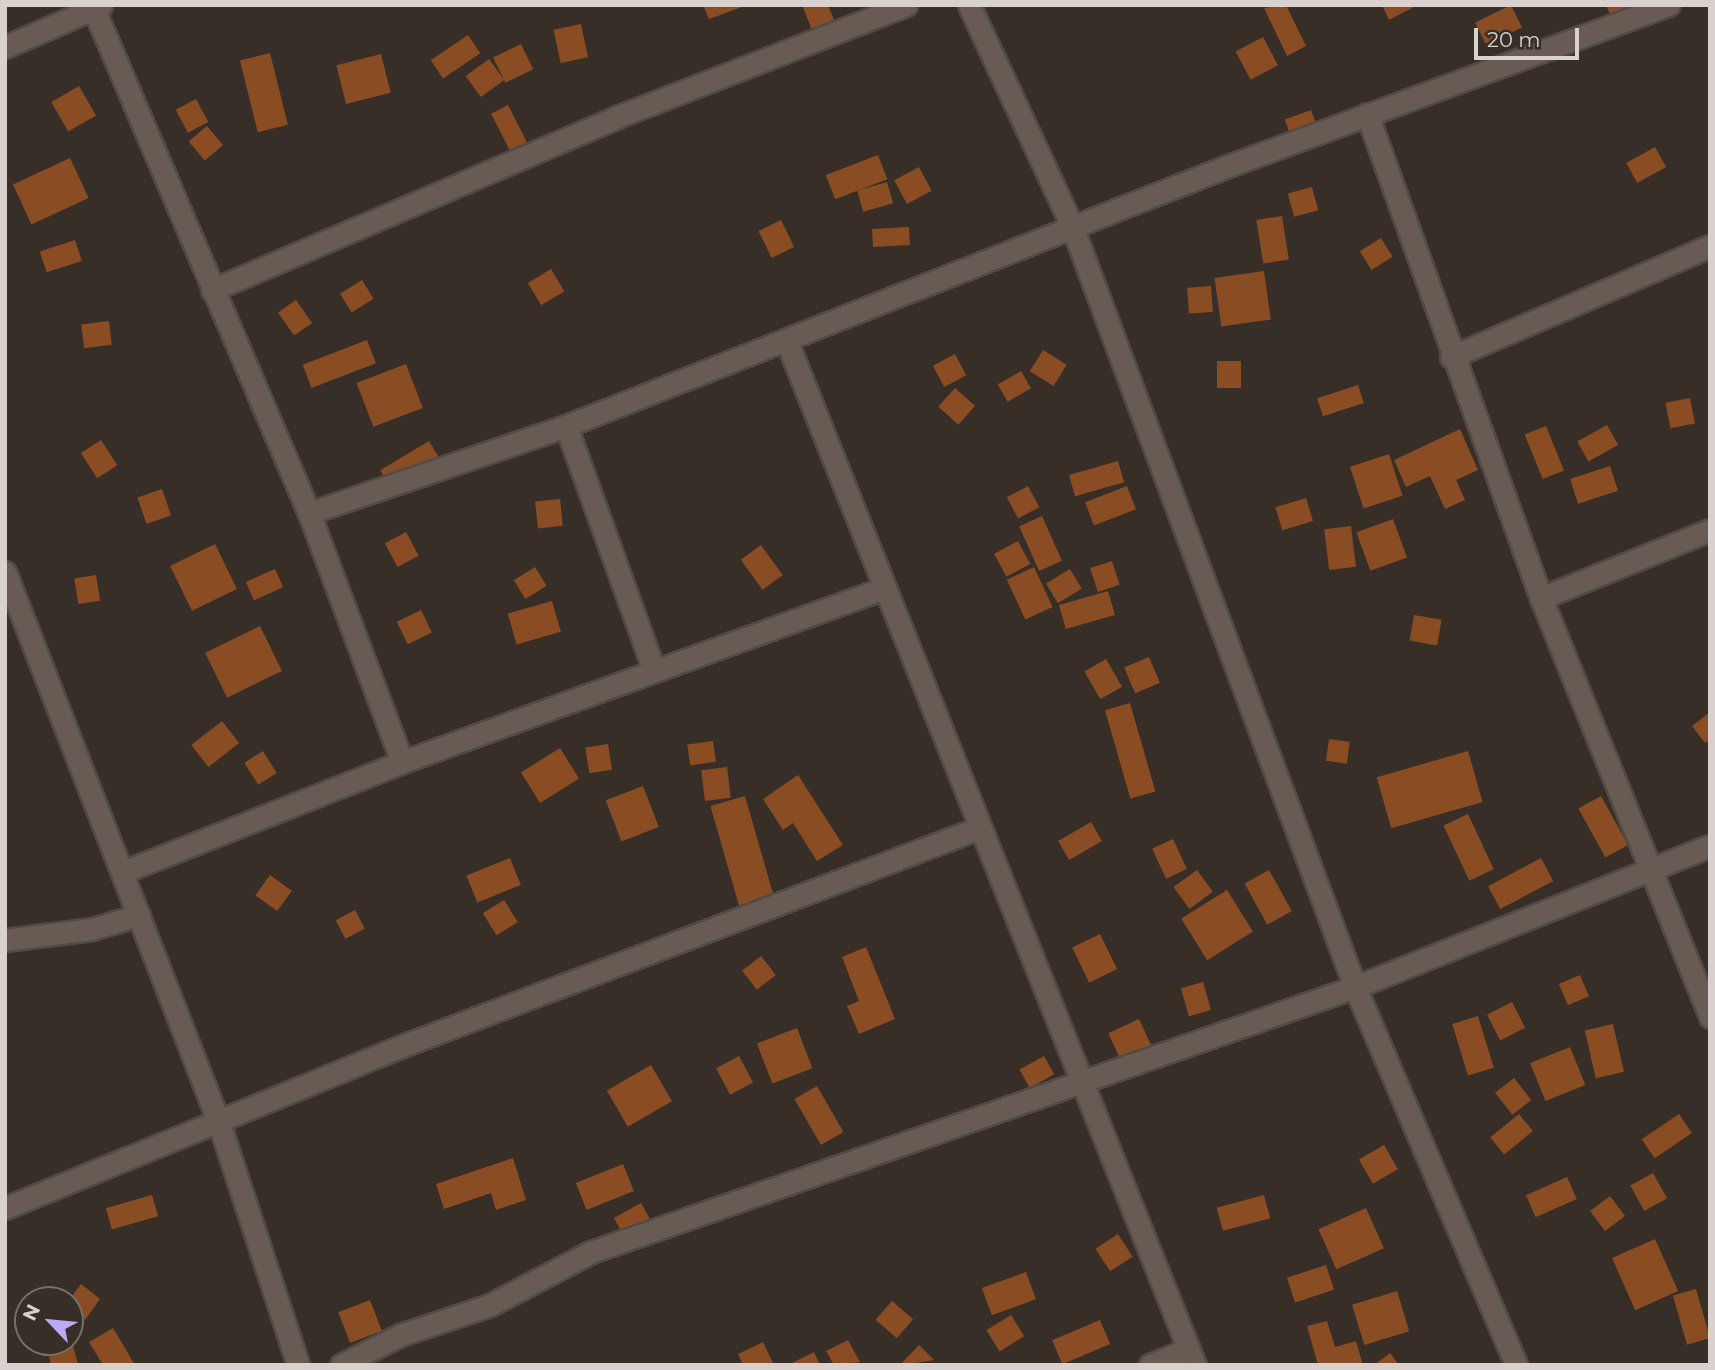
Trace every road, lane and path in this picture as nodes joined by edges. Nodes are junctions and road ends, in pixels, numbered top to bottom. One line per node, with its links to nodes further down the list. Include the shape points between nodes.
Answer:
1 (906, 5): 9 (street, via 617,117)
2 (969, 5): 7 (street)
3 (1668, 5): 6 (street)
4 (95, 6): 5 (street); 9 (street)
5 (5, 47)
6 (1367, 114): 7 (street); 11 (street)
7 (1072, 226): 10 (street); 26 (street)
8 (1710, 246): 11 (street)
9 (212, 290): 13 (street)
10 (787, 342): 12 (street); 16 (street)
11 (1451, 357): 17 (street)
12 (566, 426): 13 (street); 18 (street)
13 (309, 513): 19 (street)
14 (1710, 530): 17 (street)
15 (5, 572): 23 (street)
16 (882, 589): 18 (street); 20 (street)
17 (1541, 598): 22 (street)
18 (654, 670): 19 (street)
19 (402, 762): 23 (street)
20 (979, 828): 28 (street); 29 (street, via 411,1043)
21 (1710, 846): 22 (street)
22 (1648, 871): 26 (street); 27 (street)
23 (123, 872): 24 (street)
24 (139, 915): 25 (street, via 92,929); 29 (street)
25 (5, 940)
26 (1355, 987): 28 (street); 35 (street)
27 (1710, 1017)
28 (1087, 1084): 31 (street); 33 (street, via 591,1252 490,1305 401,1335)
29 (219, 1123): 30 (street); 32 (street)
30 (5, 1208)
31 (1192, 1357): 34 (street)
32 (298, 1365)
33 (341, 1365)
34 (1150, 1365)
35 (1517, 1365)

